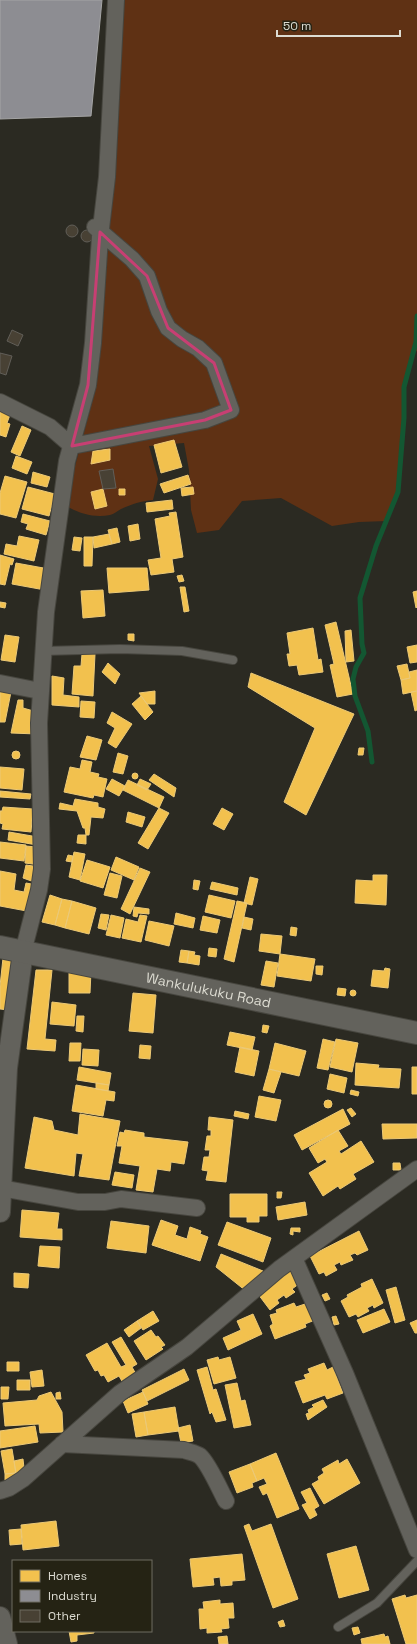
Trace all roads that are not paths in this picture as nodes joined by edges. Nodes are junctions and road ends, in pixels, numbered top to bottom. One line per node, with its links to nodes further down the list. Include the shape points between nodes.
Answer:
1 (116, 0): 2 (street, via 108,170)
2 (96, 228): 4 (street, via 94,343 88,385); 4 (street, via 147,276 168,328 198,348 214,363 231,410 205,420)
3 (0, 402): 4 (street, via 50,428)
4 (72, 446): 5 (street, via 66,461)
5 (43, 651): 6 (lane, via 182,651); 8 (street)
6 (233, 660)
7 (0, 683): 8 (street)
8 (40, 691): 10 (street, via 42,869)
9 (0, 947): 10 (main road, Wankulukuku Road)
10 (23, 952): 11 (main road, Wankulukuku Road); 13 (street, via 7,1068)
11 (417, 1033)
12 (417, 1169): 16 (street)
13 (1, 1188): 14 (street, via 78,1202 121,1199); 15 (street)
14 (197, 1208)
15 (0, 1212)
16 (294, 1258): 17 (street, via 187,1347 120,1393); 20 (street, via 345,1373)
17 (62, 1444): 18 (street, via 23,1479); 19 (street, via 192,1452 200,1456 208,1467)
18 (0, 1491)
19 (226, 1501)
20 (417, 1550)
21 (417, 1561): 23 (lane, via 377,1603)
22 (0, 1617): 24 (street)
23 (338, 1627)
24 (7, 1644)

